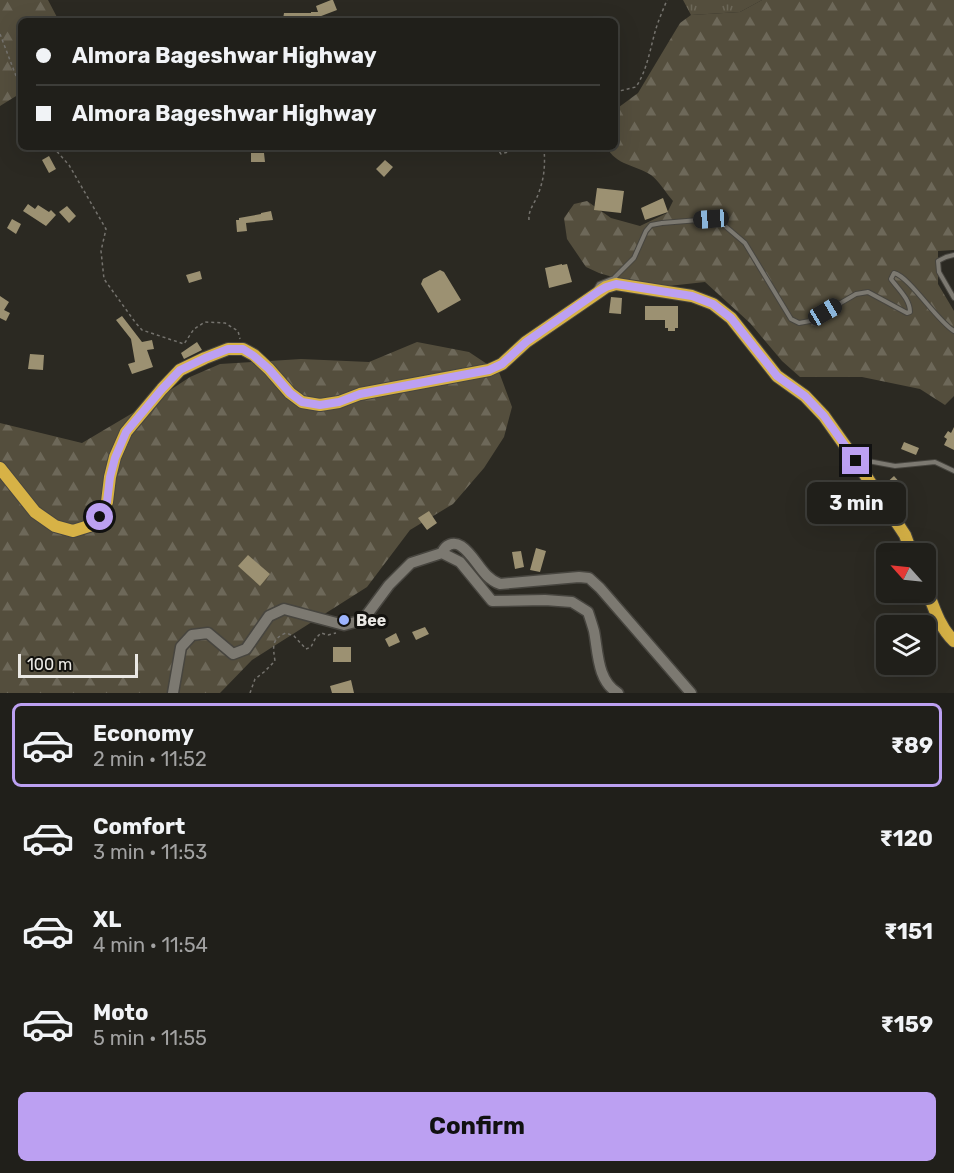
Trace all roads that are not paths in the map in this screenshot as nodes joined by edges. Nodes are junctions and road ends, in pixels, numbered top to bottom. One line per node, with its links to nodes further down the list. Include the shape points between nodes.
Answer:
1 (954, 255): 3 (lane, via 938,261 939,272)
2 (590, 298): 4 (lane, via 599,284 614,278 634,258 651,225 711,219 718,220 745,243 791,319 810,321 856,294 868,292 910,312 908,300 891,279 894,273); 5 (highway, via 616,284 692,296 713,304 731,318 777,376 824,416); 6 (highway, via 489,370 320,405 302,402 243,349 228,349 205,358 180,370 126,432 100,517 73,531 55,526 35,512)
3 (954, 298)
4 (954, 331)
5 (856, 461): 7 (lane, via 895,466 934,462); 8 (highway)
6 (0, 468)
7 (954, 471)
8 (908, 543)
9 (442, 553): 12 (main road, via 411,563 363,620 344,625 284,609 269,615 246,649 233,654 208,633 192,635 181,647); 13 (main road, via 460,562 492,601 572,602 588,612 599,664 610,689); 14 (main road, via 448,545 459,544 500,584 589,578)
10 (932, 603): 11 (highway, via 946,634)
11 (954, 641)
12 (173, 693)
13 (618, 693)
14 (691, 693)

